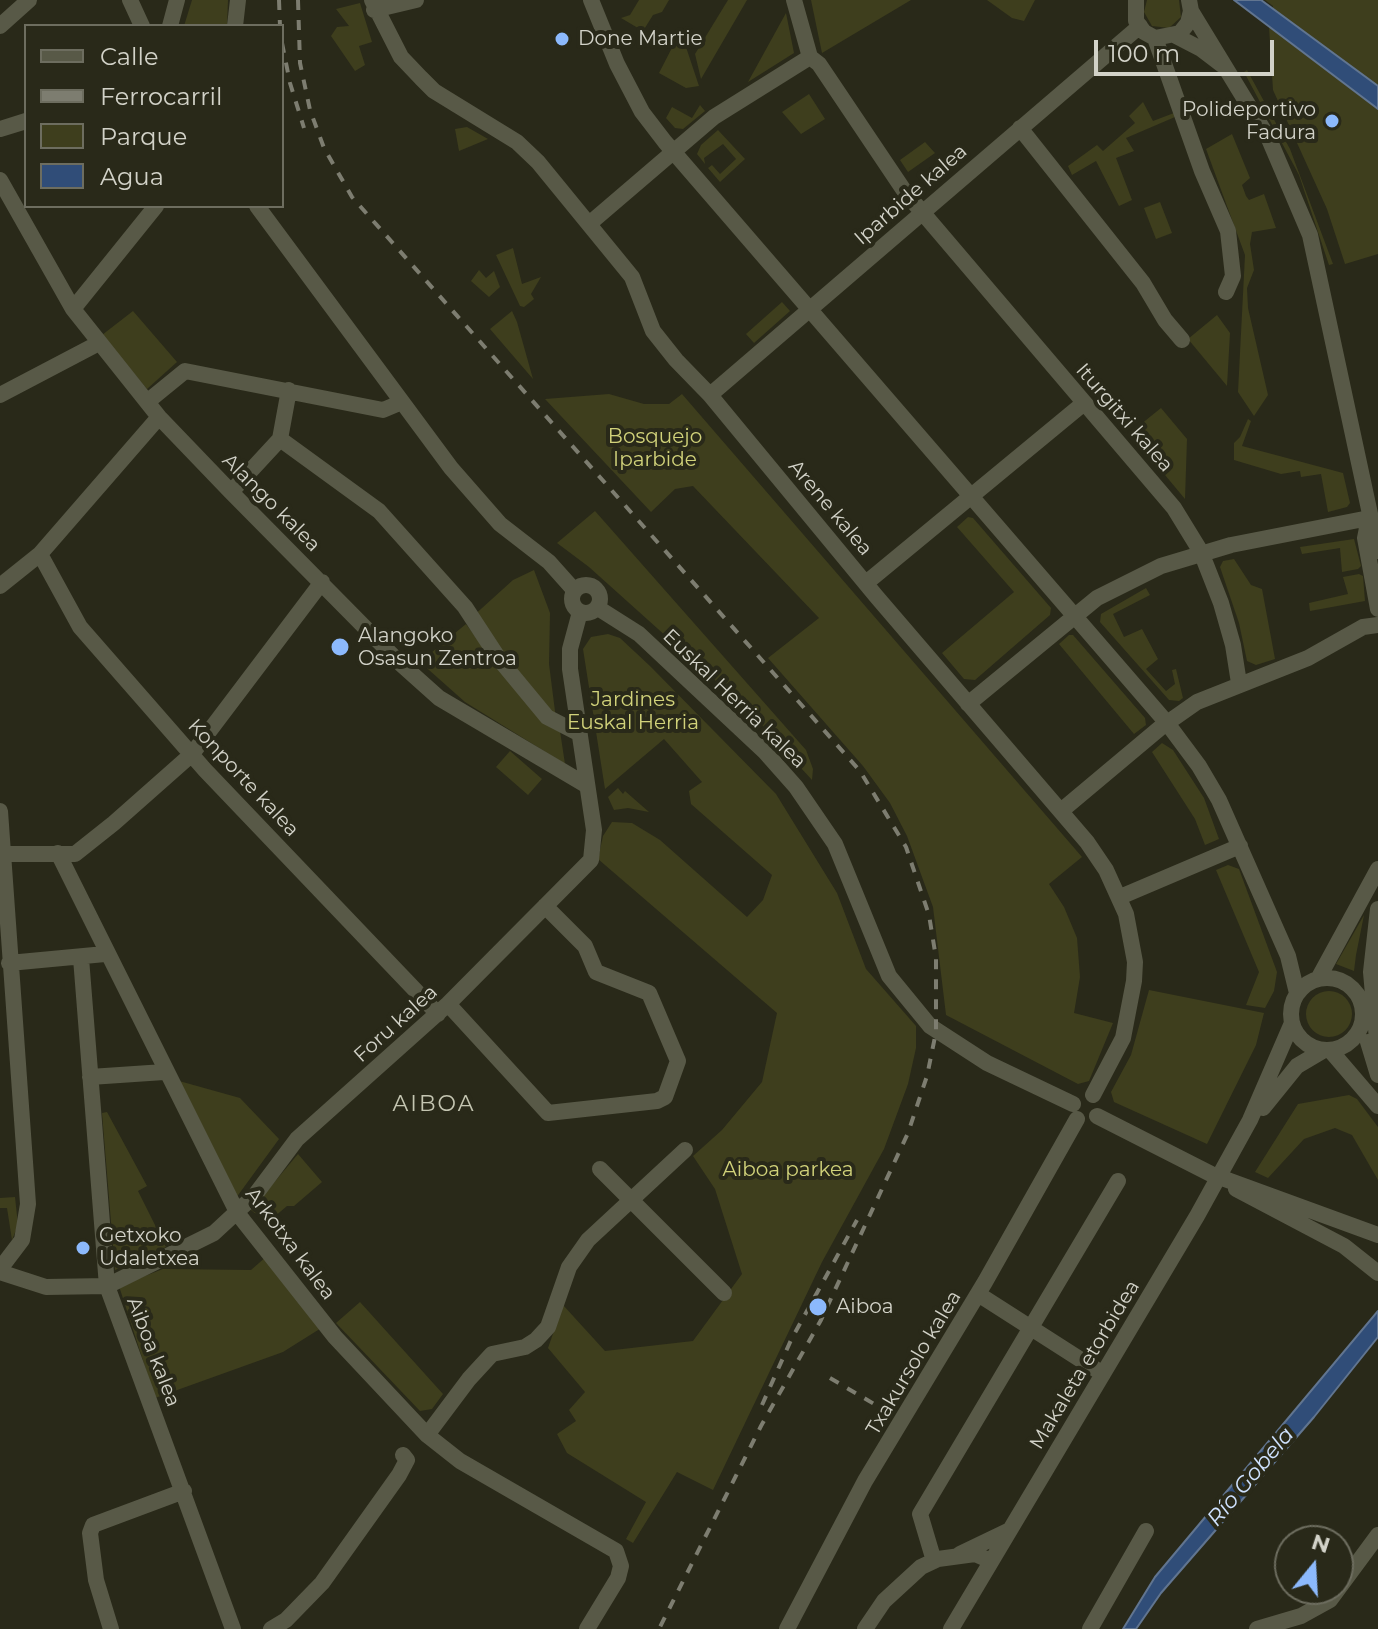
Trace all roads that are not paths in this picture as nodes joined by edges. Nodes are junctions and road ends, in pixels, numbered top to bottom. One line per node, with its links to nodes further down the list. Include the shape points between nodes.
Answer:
1 (29, 0): 14 (street)
2 (130, 0): 11 (street)
3 (177, 0): 12 (street)
4 (238, 0): 13 (street)
5 (416, 0): 9 (street)
6 (591, 0): 23 (street, via 642,112)
7 (794, 0): 18 (street)
8 (1136, 0): 15 (street)
9 (373, 5): 28 (street, Arene kalea, via 401,57 421,78 517,142)
10 (1190, 6): 16 (street, via 1188,23); 19 (street)
11 (141, 24)
12 (171, 24)
13 (235, 24)
14 (0, 26)
15 (1140, 26): 17 (street); 21 (street, Iparbide kalea)
16 (1174, 35): 17 (street); 19 (street)
17 (1155, 38): 29 (street, via 1228,231 1233,276)
18 (810, 57): 23 (street, via 714,117); 27 (street, Iturgitxi kalea)
19 (1232, 75): 44 (street, via 1269,139 1310,235)
20 (24, 122): 22 (street)
21 (1020, 128): 27 (street, Iparbide kalea); 32 (street)
22 (0, 129)
23 (676, 153): 28 (street); 31 (street)
24 (0, 180): 30 (street, Alango kalea)
25 (154, 208): 30 (street)
26 (258, 208): 38 (street, Euskal Herria kalea)
27 (921, 212): 31 (street, Iparbide kalea); 39 (street, Iturgitxi kalea)
28 (589, 224): 36 (street, Arene kalea, via 632,277 653,331)
29 (1226, 292)
30 (73, 309): 33 (street, Alango kalea)
31 (811, 310): 36 (street, Iparbide kalea); 43 (street)
32 (1182, 340)
33 (99, 343): 35 (street); 37 (street, Alango kalea)
34 (289, 390): 37 (street, via 185,371); 38 (street, via 383,410); 41 (street)
35 (0, 395)
36 (710, 395): 49 (street, Arene kalea)
37 (147, 402): 40 (street, Alango kalea)
38 (402, 402): 51 (street, Euskal Herria kalea, via 500,524 549,562)
39 (1084, 403): 43 (street); 46 (street, Iturgitxi kalea, via 1155,483)
40 (159, 417): 42 (street, Alango kalea); 47 (street)
41 (280, 439): 42 (street); 60 (street, via 379,511 465,607 547,717)
42 (231, 492): 48 (street, Alango kalea)
43 (971, 496): 49 (street); 55 (street)
44 (1369, 518): 45 (street); 46 (street); 53 (street, via 1365,538)
45 (1378, 551)
46 (1201, 552): 55 (street, via 1132,578); 57 (street, Iturgitxi kalea, via 1233,645)
47 (40, 554): 50 (street); 61 (street, Konporte kalea, via 80,627)
48 (322, 582): 61 (street); 62 (street, Alango kalea, via 439,698)
49 (866, 583): 58 (street, Arene kalea)
50 (0, 586)
51 (574, 590): 52 (street, Euskal Herria kalea, via 583,585 597,589); 54 (street, Euskal Herria kalea, via 572,603)
52 (598, 608): 54 (street); 90 (street, Euskal Herria kalea, via 639,634 796,787 835,844 889,976 930,1026)
53 (1378, 609)
54 (580, 612): 60 (street, Foru kalea, via 570,669)
55 (1074, 615): 58 (street); 59 (street)
56 (1378, 625): 57 (street)
57 (1239, 683): 59 (street)
58 (968, 704): 64 (street, Arene kalea)
59 (1167, 723): 64 (street); 65 (street, via 1199,766)
60 (578, 733): 62 (street, Foru kalea)
61 (192, 754): 66 (street, via 75,854); 80 (street, Konporte kalea)
62 (586, 785): 71 (street, Foru kalea, via 594,830 591,860)
63 (0, 811): 67 (street)
64 (1061, 811): 70 (street, Arene kalea)
65 (1240, 846): 70 (street); 75 (street)
66 (58, 853): 67 (street); 73 (street, Arkotxa kalea)
67 (3, 854): 76 (street)
68 (1378, 869): 77 (street)
69 (1378, 886): 79 (street, via 1363,950)
70 (1120, 897): 88 (street, Arene kalea, via 1135,962 1132,1005 1123,1038)
71 (545, 906): 80 (street, Foru kalea); 80 (street, Konporte kalea, via 585,946 596,972 649,993 678,1061 669,1090 657,1101 548,1113)
72 (1378, 909): 84 (street, via 1371,972)
73 (105, 954): 74 (street); 85 (street, Arkotxa kalea)
74 (81, 958): 76 (street); 87 (street, Aiboa kalea)
75 (1289, 958): 77 (street); 78 (street)
76 (9, 963): 100 (street, via 28,1204 22,1240)
77 (1315, 980): 78 (street); 79 (street, via 1338,979)
78 (1297, 993): 82 (street)
79 (1359, 998): 81 (street)
80 (443, 1009): 98 (street, Foru kalea, via 297,1139)
81 (1363, 1020): 83 (street, via 1352,1040); 86 (street)
82 (1292, 1023): 83 (street, via 1300,1039); 92 (street, Makaleta etorbidea)
83 (1327, 1050): 89 (street); 92 (street, Makaleta etorbidea, via 1297,1066)
84 (1378, 1051)
85 (164, 1072): 87 (street); 98 (street, Arkotxa kalea)
86 (1378, 1075)
87 (90, 1077): 102 (street, Aiboa kalea)
88 (1093, 1095): 90 (street, via 1079,1096); 91 (street, via 1100,1107)
89 (1378, 1106)
90 (1075, 1112): 91 (street, via 1090,1122); 104 (street, Txakursolo kalea)
91 (1097, 1116): 95 (street)
92 (1250, 1120): 106 (street, Makaleta etorbidea)
93 (685, 1150): 97 (street)
94 (600, 1169): 97 (street)
95 (1211, 1174): 99 (street); 101 (street, via 1344,1246)
96 (1118, 1181): 105 (street)
97 (630, 1202): 103 (street); 107 (street, via 588,1240 569,1267 548,1327 525,1347 492,1354)
98 (238, 1214): 102 (street, Foru kalea, via 188,1248); 107 (street, Arkotxa kalea, via 335,1337)
99 (1378, 1235)
100 (0, 1270): 102 (street, Foru kalea, via 46,1287)
101 (1378, 1273)
102 (107, 1286): 109 (street, Aiboa kalea)
103 (724, 1293)
104 (978, 1294): 105 (street); 121 (street, Txakursolo kalea, via 865,1481)
105 (1029, 1327): 106 (street); 114 (street, via 920,1514)
106 (1103, 1374): 110 (street, Makaleta etorbidea)
107 (427, 1435): 120 (street, Arkotxa kalea, via 460,1461 616,1551 618,1578)
108 (403, 1455): 119 (street, via 407,1460 399,1475 322,1583)
109 (184, 1491): 117 (street, via 93,1525 96,1580); 118 (street, Aiboa kalea)
110 (1010, 1530): 113 (street); 115 (street, Makaleta etorbidea)
111 (1146, 1531): 124 (street)
112 (1378, 1535): 125 (street, via 1330,1600 1301,1616)
113 (955, 1556): 114 (street); 115 (street, via 975,1554); 116 (street, via 973,1577)
114 (934, 1561): 122 (street, via 884,1601)
115 (991, 1561): 116 (street, Makaleta etorbidea)
116 (972, 1593): 123 (street, Makaleta etorbidea)
117 (111, 1629)
118 (233, 1629)
119 (271, 1629)
120 (587, 1629)
121 (787, 1629)
122 (865, 1629)
123 (951, 1629)
124 (1090, 1629)
125 (1257, 1629)

